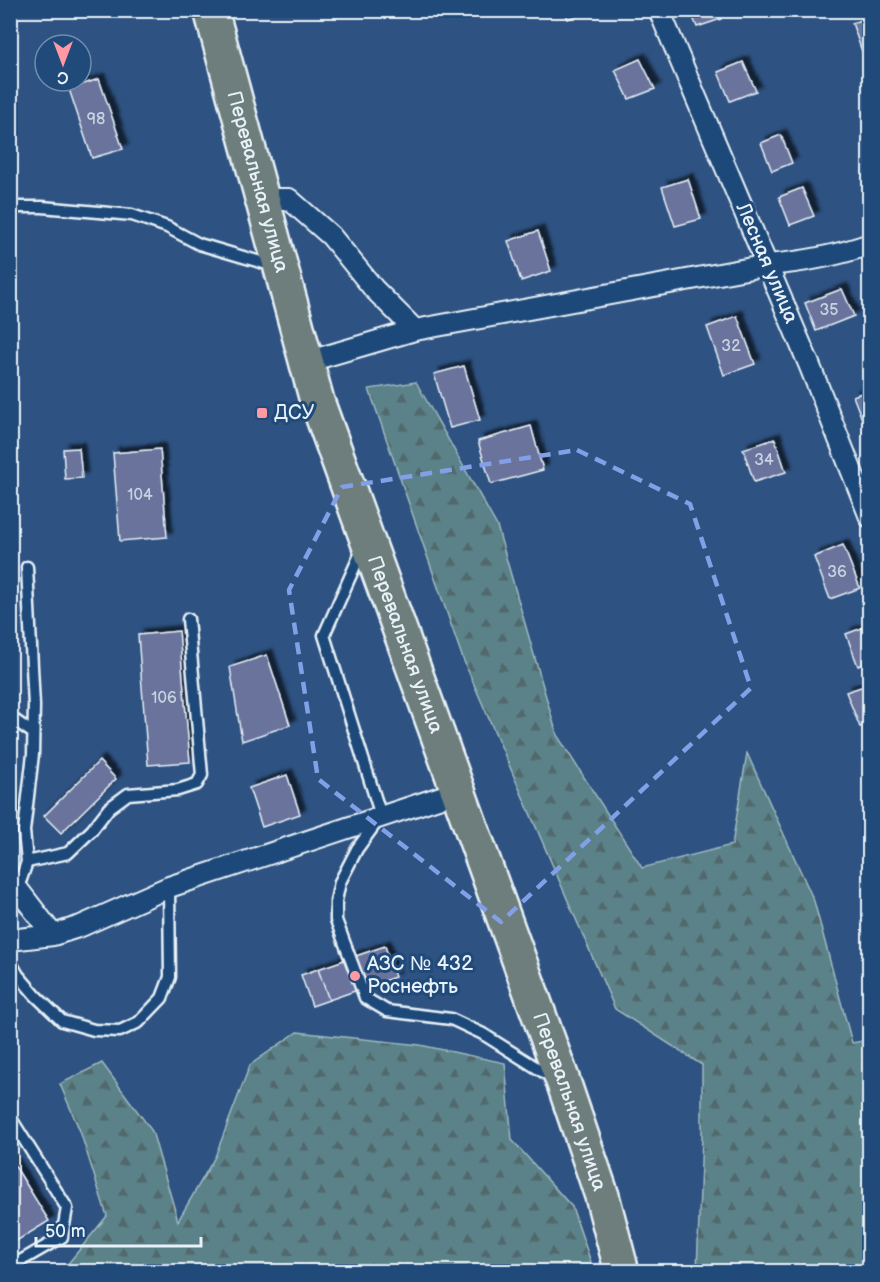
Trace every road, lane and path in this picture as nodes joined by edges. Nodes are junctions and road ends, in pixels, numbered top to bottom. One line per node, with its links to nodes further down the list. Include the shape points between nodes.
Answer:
1 (211, 10): 3 (highway, Перевальная улица)
2 (659, 10): 6 (street, Лесная улица)
3 (262, 199): 7 (highway, Перевальная улица); 8 (street, via 289,199 331,236 374,289)
4 (10, 207): 7 (lane, via 132,215 199,244)
5 (870, 244): 6 (street, via 807,261)
6 (768, 265): 8 (street); 10 (street, Лесная улица)
7 (280, 267): 9 (highway, Перевальная улица)
8 (415, 330): 9 (street)
9 (306, 362): 11 (highway, Перевальная улица)
10 (870, 517)
11 (367, 537): 16 (highway, Перевальная улица); 17 (lane, via 324,635)
12 (27, 567): 15 (lane)
13 (188, 619): 18 (lane, via 202,775 197,784 178,790 128,794 109,808 68,853)
14 (10, 717): 15 (lane)
15 (33, 733): 18 (lane, via 24,831)
16 (459, 791): 17 (street); 24 (highway, Перевальная улица)
17 (381, 816): 20 (street); 24 (lane, via 357,849 340,882 336,901 336,920 365,998 387,1011 451,1018)
18 (27, 862): 19 (lane)
19 (14, 884): 21 (street)
20 (169, 887): 21 (street); 23 (lane, via 170,977 162,998 139,1022 120,1031 62,1021 36,996)
21 (53, 935): 22 (street)
22 (10, 940)
23 (10, 961)
24 (564, 1084): 27 (highway, Перевальная улица, via 602,1196)
25 (10, 1117): 26 (lane, via 66,1208 62,1237)
26 (10, 1267)
27 (622, 1272)

